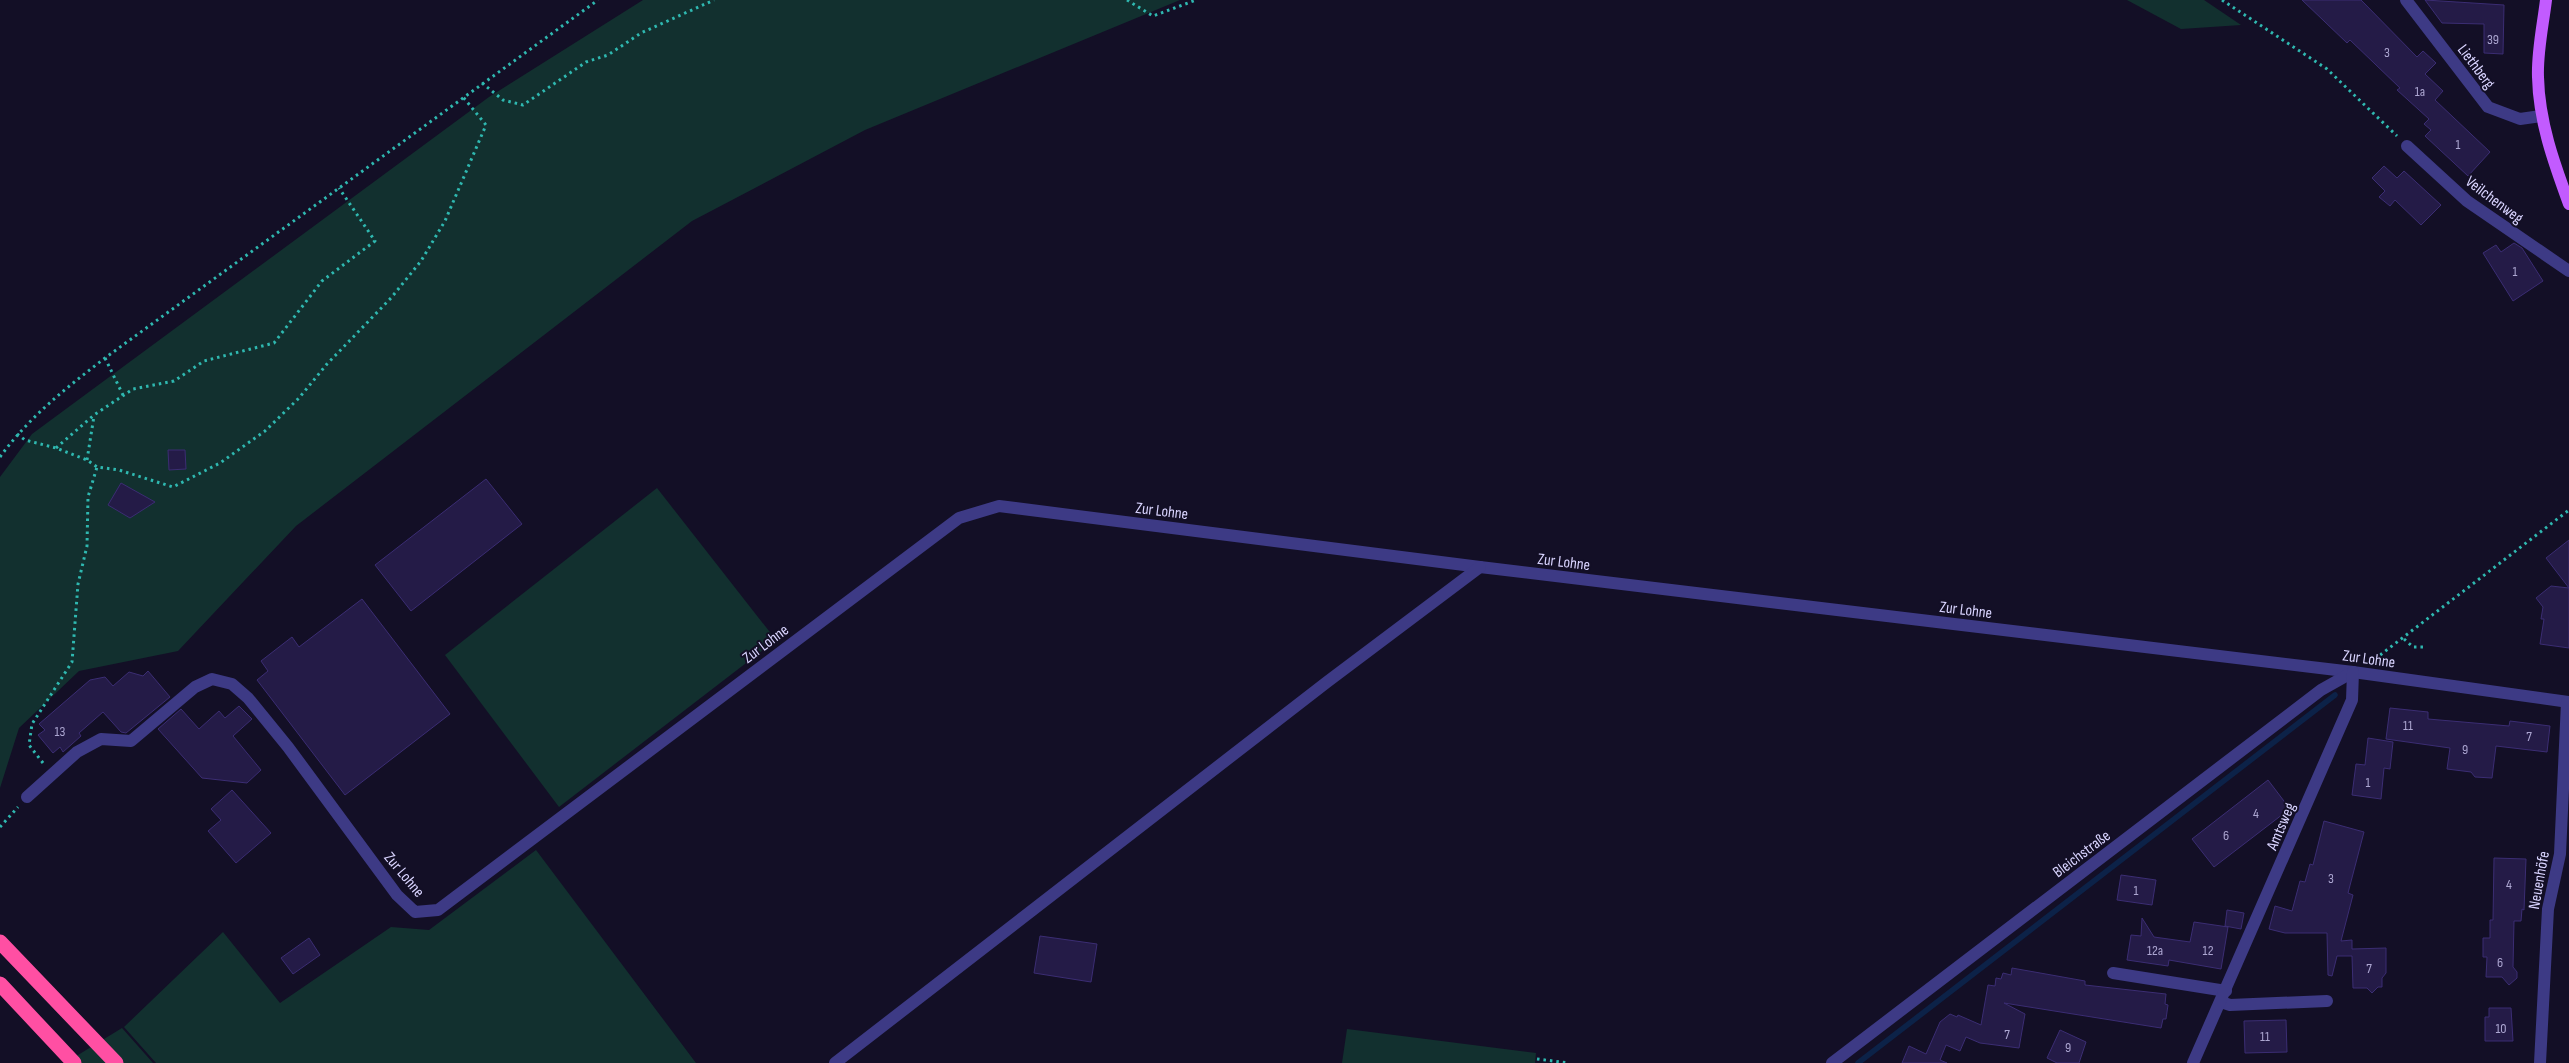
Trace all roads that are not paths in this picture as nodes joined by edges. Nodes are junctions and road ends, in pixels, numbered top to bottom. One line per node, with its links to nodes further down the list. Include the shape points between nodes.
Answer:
1 (2406, 0): 3 (street, Liethberg, via 2488,107 2520,119)
2 (2546, 0): 3 (main road, via 2538,76)
3 (2542, 116): 5 (main road, via 2549,150)
4 (2407, 146): 6 (street, Veilchenweg, via 2467,201)
5 (2569, 204)
6 (2569, 271)
7 (1480, 567): 8 (street, Zur Lohne); 10 (street, Zur Lohne, via 999,506 977,511 959,518 438,910 415,912 397,895 288,747 248,698 232,684 212,679 195,686 131,740 102,739 77,752); 18 (street)
8 (2353, 672): 9 (street, Zur Lohne); 14 (street, Amtsweg, via 2352,700); 19 (street, Bleichstraße, via 2314,696)
9 (2568, 702): 21 (street, Neuenhöfe, via 2560,854 2548,909)
10 (27, 797)
11 (0, 942): 17 (highway)
12 (2113, 974): 14 (street)
13 (0, 984): 16 (highway)
14 (2224, 996): 15 (street, via 2230,1005); 20 (street, Amtsweg)
15 (2327, 1001)
16 (74, 1063)
17 (116, 1063)
18 (836, 1063)
19 (1832, 1063)
20 (2193, 1063)
21 (2540, 1063)

